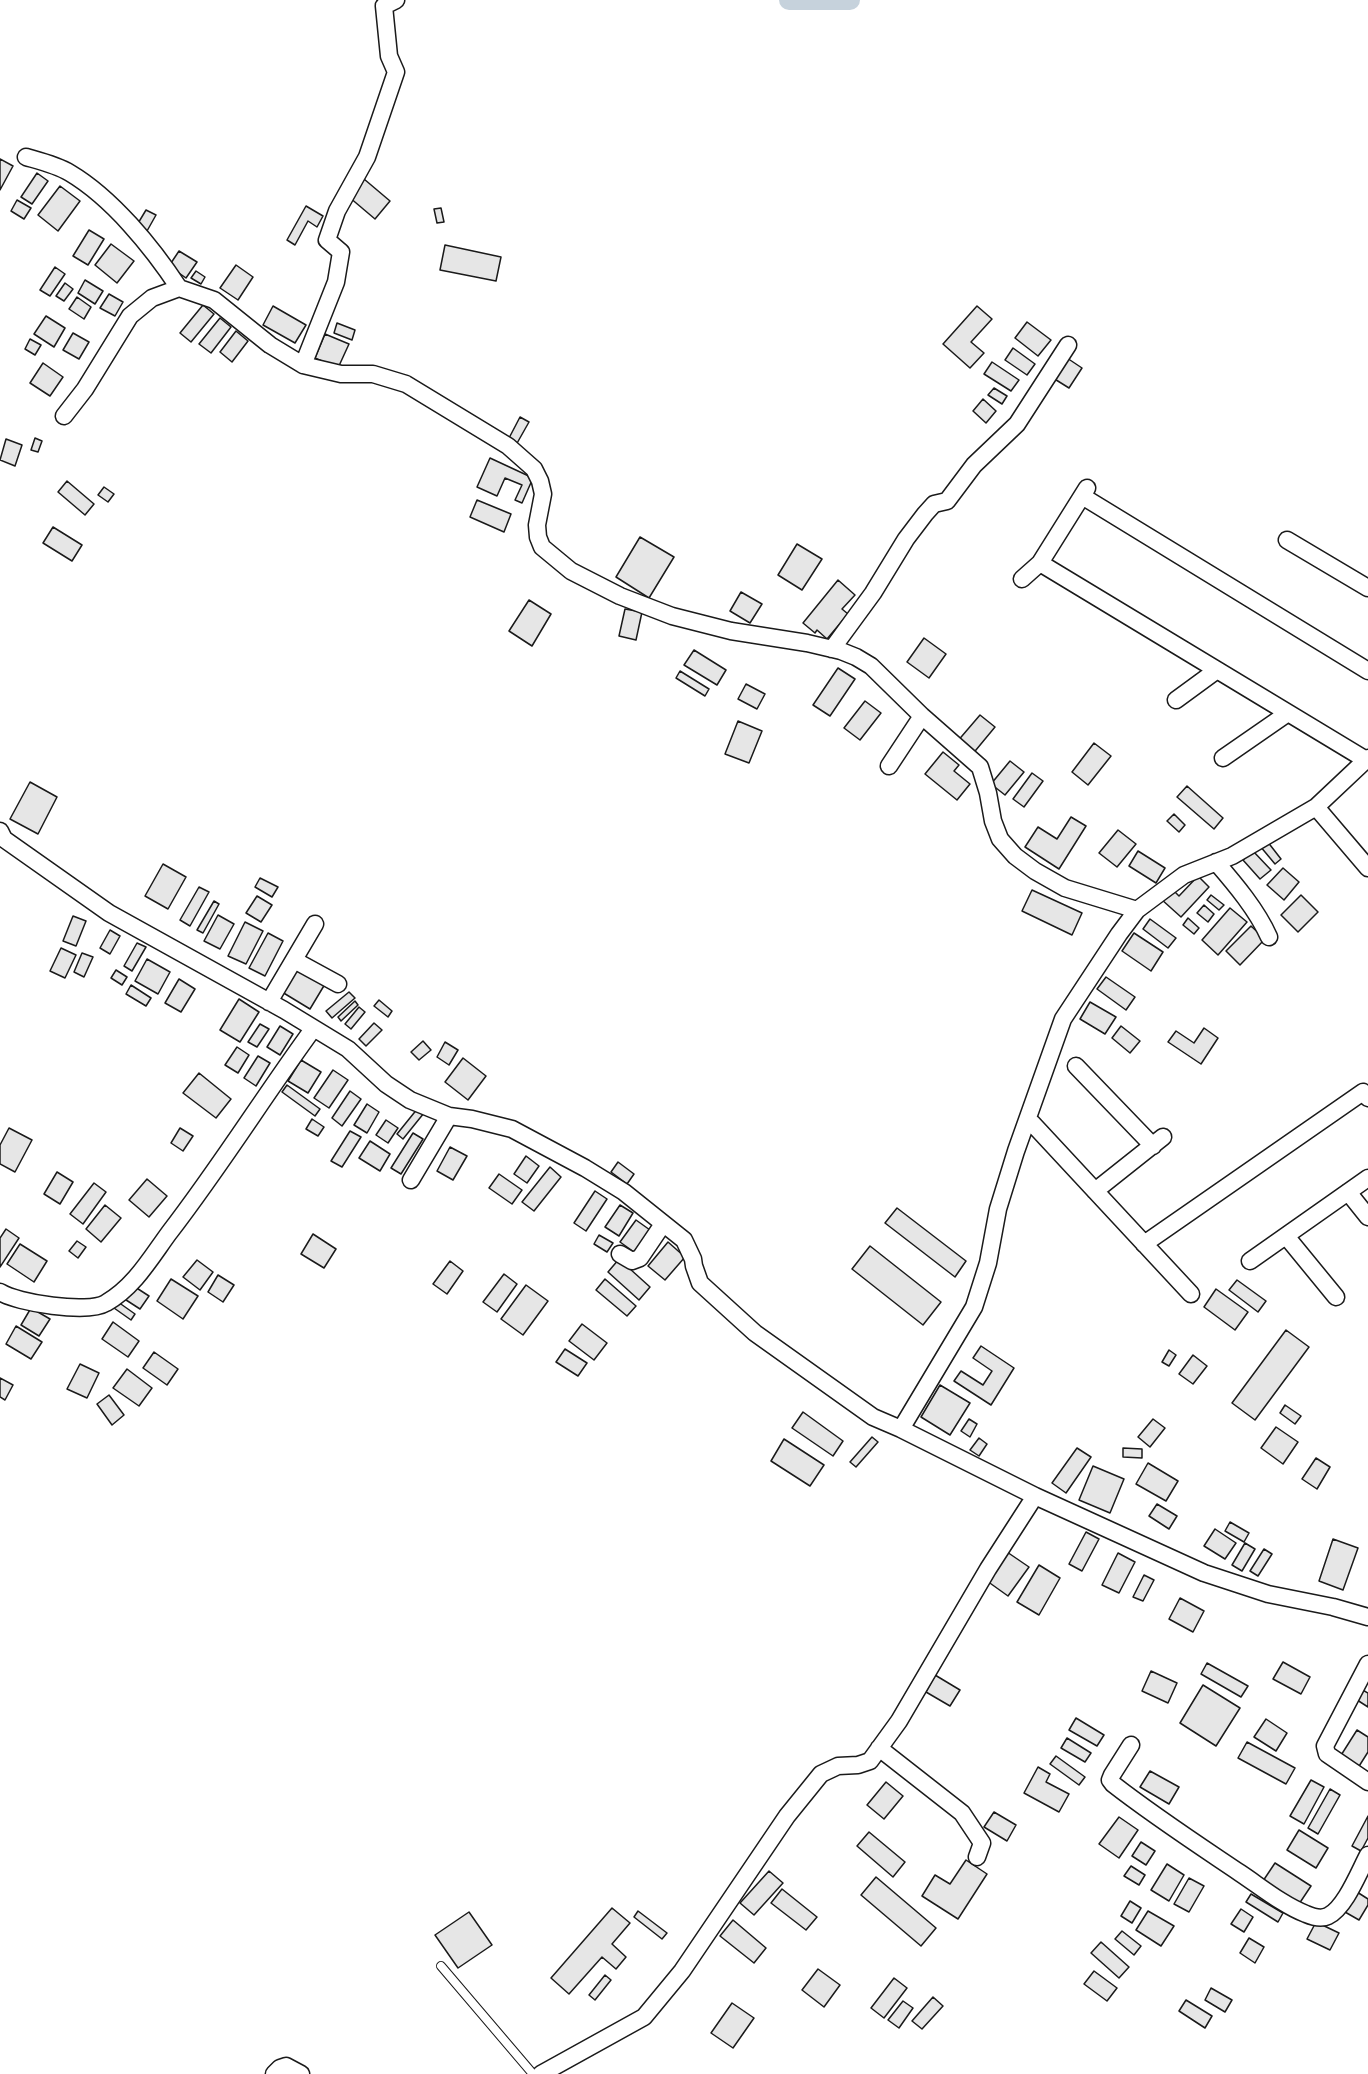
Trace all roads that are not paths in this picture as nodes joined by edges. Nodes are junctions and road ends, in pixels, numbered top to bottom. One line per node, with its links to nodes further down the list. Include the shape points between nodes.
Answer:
1 (396, 0): 5 (street, via 384,6 389,56 396,72 367,156 337,211 327,240 341,252 336,282)
2 (26, 157): 3 (street, via 68,171 93,189 126,222)
3 (179, 288): 5 (street, via 214,300 270,345); 6 (street, via 152,298 130,316)
4 (1068, 345): 11 (street, via 1017,424 974,465 947,501 934,504 925,514)
5 (303, 365): 11 (street, via 341,374 373,374 406,384 508,446 534,469 540,481 543,494 537,525 542,548 571,571 672,616)
6 (64, 416)
7 (1287, 540): 10 (street)
8 (1040, 563): 9 (street); 12 (street); 13 (street, via 1084,492)
9 (1022, 579)
10 (1368, 588)
11 (832, 649): 16 (street, via 871,666)
12 (1217, 670): 14 (street); 15 (street)
13 (1368, 671)
14 (1176, 700)
15 (1288, 713): 17 (street); 18 (street)
16 (922, 716): 19 (street); 24 (street, via 980,767 1000,839 1015,856 1065,888)
17 (1223, 758)
18 (1367, 759): 20 (street)
19 (889, 766)
20 (1316, 807): 22 (street); 23 (street)
21 (0, 831): 29 (street, via 4,838 109,913)
22 (1216, 862): 24 (street, via 1184,875); 26 (street)
23 (1368, 868)
24 (1137, 910): 48 (street, via 1063,1018 998,1209 988,1263 974,1307)
25 (315, 924): 27 (street)
26 (1269, 937)
27 (294, 960): 28 (street); 29 (street)
28 (338, 984)
29 (269, 1002): 30 (street)
30 (313, 1029): 33 (street, via 348,1049 386,1084); 45 (street, via 137,1279 104,1305 82,1308 54,1306)
31 (1076, 1066): 37 (street, via 1158,1142)
32 (1368, 1098): 42 (street, via 1363,1092)
33 (449, 1116): 36 (street); 40 (street, via 512,1129 624,1192)
34 (1032, 1123): 37 (street)
35 (1368, 1178): 38 (street)
36 (411, 1180)
37 (1095, 1191): 42 (street)
38 (1348, 1192): 39 (street); 41 (street)
39 (1368, 1217)
40 (663, 1224): 43 (street, via 640,1258 633,1261); 48 (street, via 684,1240 700,1283 755,1333 873,1417)
41 (1286, 1236): 44 (street); 47 (street)
42 (1144, 1244): 46 (street)
43 (620, 1254)
44 (1250, 1262)
45 (0, 1292)
46 (1191, 1294)
47 (1336, 1297)
48 (901, 1429): 49 (street)
49 (1035, 1496): 50 (street, via 1204,1573 1268,1594); 53 (street)
50 (1368, 1617)
51 (1368, 1664): 54 (street, via 1325,1746 1327,1754)
52 (1131, 1745): 55 (street, via 1112,1775 1113,1784 1162,1821 1305,1914 1317,1918 1335,1912)
53 (879, 1748): 56 (street, via 962,1813 982,1843); 61 (street, via 870,1761 838,1766 821,1774 787,1816 682,1971 644,2017)
54 (1368, 1782)
55 (1368, 1856)
56 (977, 1857)
57 (441, 1966): 60 (lane)
58 (274, 2074): 59 (street, via 286,2067)
59 (301, 2074)
60 (533, 2074)
61 (541, 2074)

